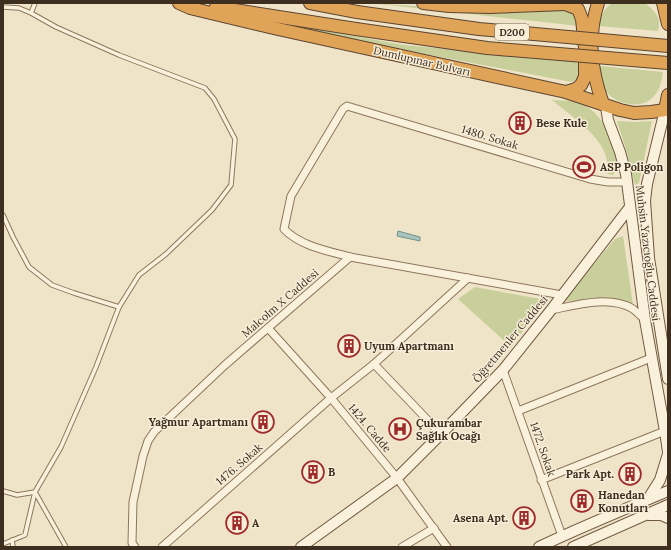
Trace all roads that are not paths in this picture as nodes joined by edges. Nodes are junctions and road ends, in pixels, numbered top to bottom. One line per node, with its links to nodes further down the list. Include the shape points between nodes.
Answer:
1 (21, 3): 11 (lane)
2 (35, 3): 12 (lane)
3 (179, 3): 16 (highway, Dumlupınar Bulvarı, via 190,8 278,29)
4 (193, 3): 15 (highway, Dumlupınar Bulvarı, bridge, via 486,48)
5 (310, 3): 14 (highway, D200, bridge, via 478,28)
6 (423, 3): 9 (highway, via 490,7)
7 (598, 3): 18 (highway, via 591,47 593,69)
8 (663, 3): 13 (highway)
9 (568, 4): 16 (highway, via 578,9 582,20 585,77 576,89)
10 (3, 7): 11 (lane)
11 (19, 8): 12 (lane)
12 (31, 12): 25 (lane, via 56,28 205,88 214,99 235,139 231,184 212,210 166,254 139,275)
13 (668, 24)
14 (668, 46)
15 (668, 63)
16 (566, 92): 18 (highway, Dumlupınar Bulvarı)
17 (667, 104): 18 (highway, Dumlupınar Bulvarı, via 651,112 634,113); 32 (main road, Muhsin Yazıcıoğlu Caddesi, via 645,201 649,258)
18 (604, 105): 19 (main road, Muhsin Yazıcıoğlu Caddesi)
19 (627, 182): 20 (main road, Muhsin Yazıcıoğlu Caddesi); 22 (street, 1480. Sokak, via 590,179 347,106 291,196 284,229 296,239)
20 (630, 207): 24 (main road, Öğretmenler Caddesi); 27 (main road, Muhsin Yazıcıoğlu Caddesi)
21 (3, 215): 25 (lane, via 29,267 52,285)
22 (350, 257): 23 (street); 28 (street, Malcolm X Caddesi)
23 (468, 278): 24 (street); 30 (street, 1476. Sokak)
24 (562, 295): 26 (main road, Öğretmenler Caddesi)
25 (119, 306): 42 (lane, via 61,447)
26 (551, 310): 27 (street, via 589,303 616,303 633,310); 31 (main road, Öğretmenler Caddesi)
27 (645, 320): 29 (main road, Muhsin Yazıcıoğlu Caddesi)
28 (268, 328): 33 (street, 1424. Cadde); 53 (street, Malcolm X Caddesi, via 154,432 142,456 133,502 132,543)
29 (651, 358): 34 (street); 35 (main road, Muhsin Yazıcıoğlu Caddesi)
30 (374, 364): 33 (street, 1476. Sokak); 36 (street)
31 (503, 370): 34 (street, 1472. Sokak); 36 (main road, Öğretmenler Caddesi)
32 (668, 379)
33 (331, 398): 38 (street, 1424. Cadde); 54 (street, 1476. Sokak)
34 (518, 411): 39 (street, 1472. Sokak)
35 (665, 431): 37 (main road, Muhsin Yazıcıoğlu Caddesi); 39 (street)
36 (441, 434): 38 (main road, Öğretmenler Caddesi)
37 (668, 453): 43 (main road, via 660,480)
38 (397, 478): 47 (street, 1424. Cadde); 55 (main road, Öğretmenler Caddesi)
39 (542, 480): 48 (street, 1472. Sokak)
40 (668, 490): 43 (main road)
41 (3, 491): 42 (lane, via 17,494)
42 (35, 492): 49 (lane, via 25,535); 52 (lane)
43 (648, 499): 48 (main road)
44 (668, 504): 45 (main road)
45 (645, 515): 46 (main road, via 661,515); 59 (main road)
46 (668, 518)
47 (434, 528): 56 (street); 57 (street, 1424. Cadde)
48 (562, 536): 58 (main road)
49 (12, 540): 50 (lane); 51 (lane)
50 (3, 544)
51 (13, 547)
52 (66, 547)
53 (135, 547)
54 (162, 547)
55 (301, 547)
56 (402, 547)
57 (447, 547)
58 (539, 547)
59 (573, 547)

